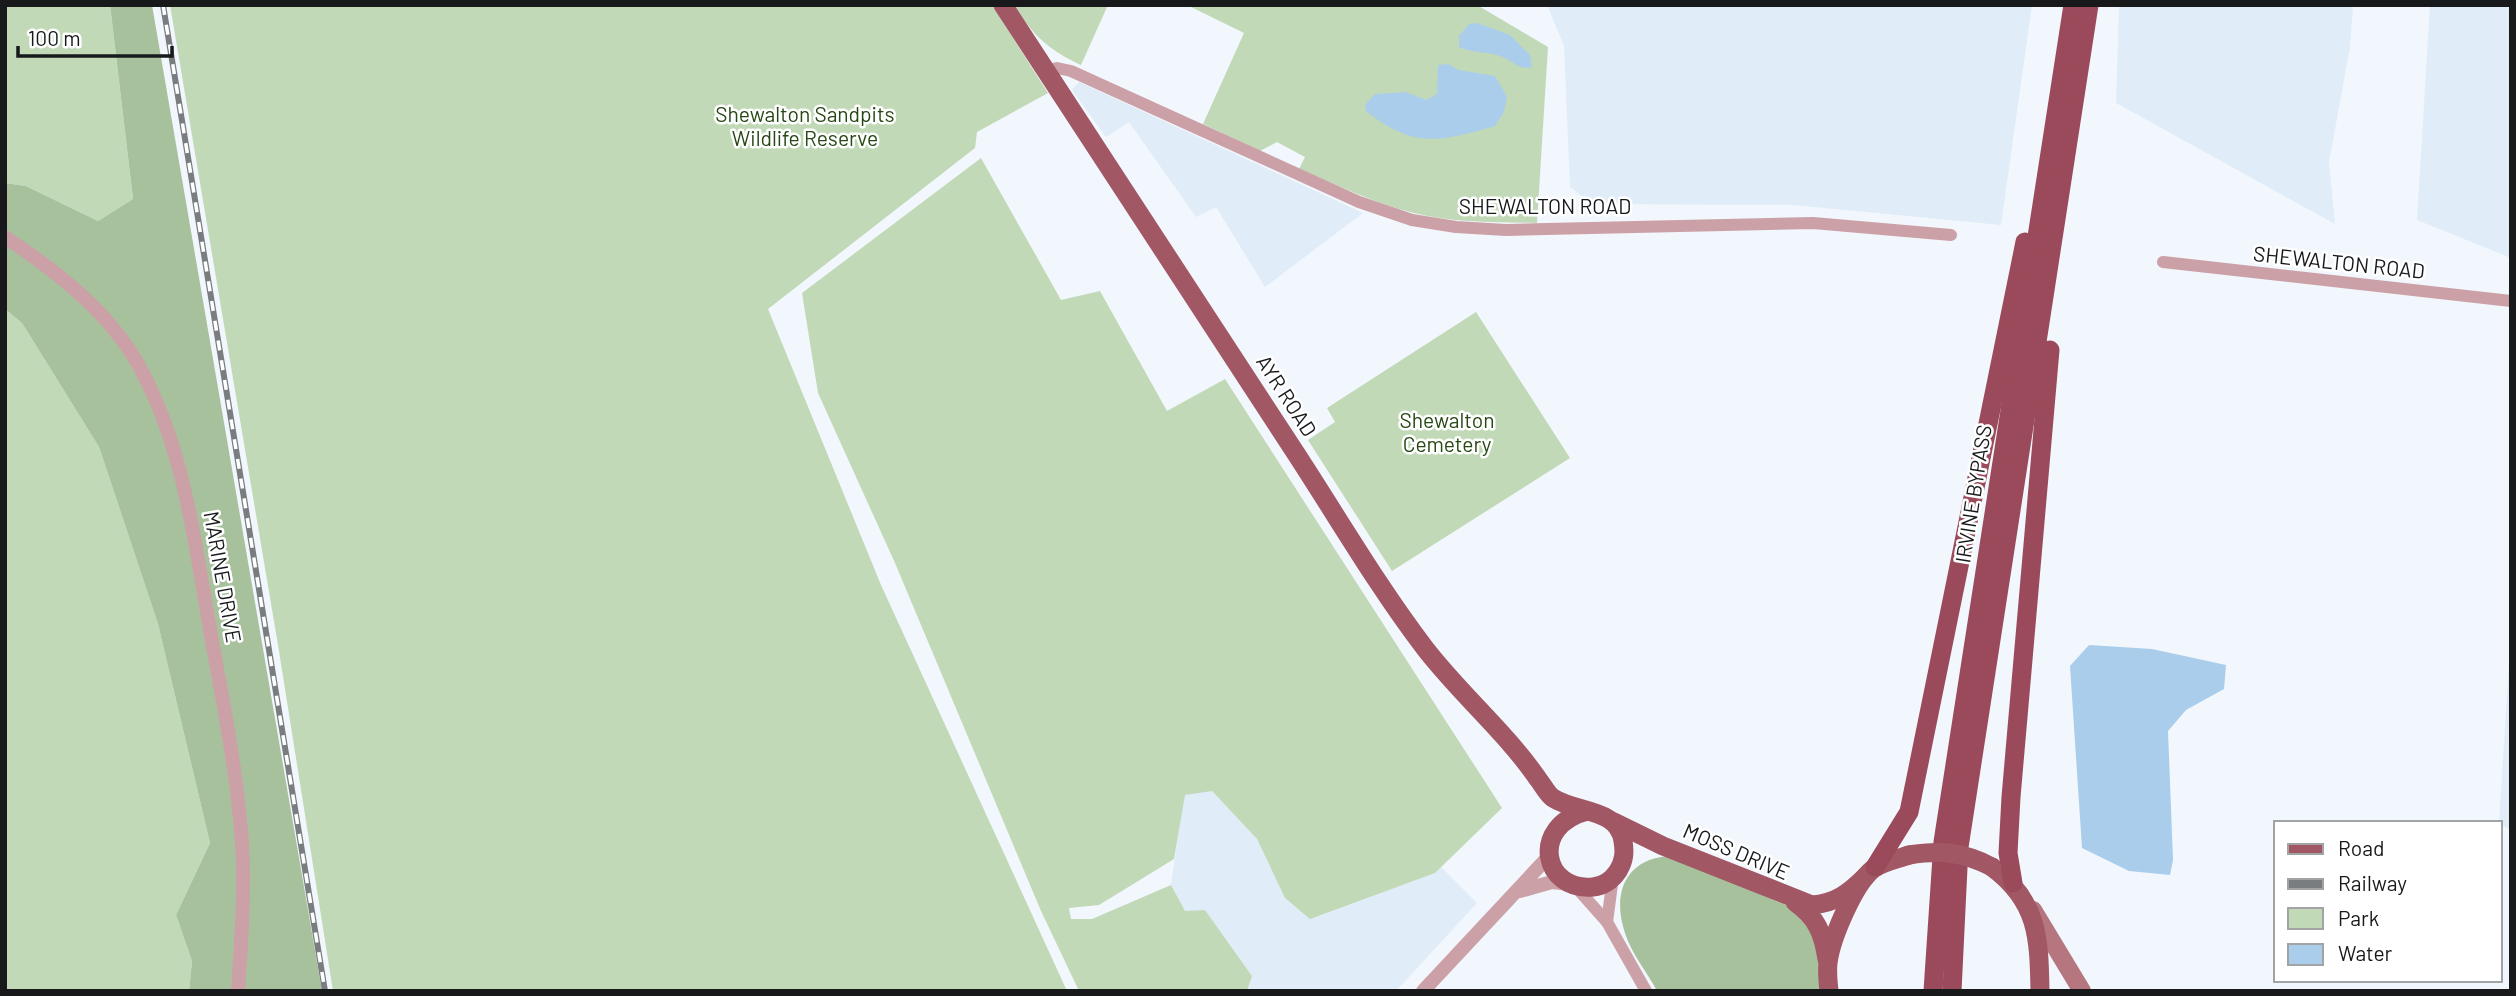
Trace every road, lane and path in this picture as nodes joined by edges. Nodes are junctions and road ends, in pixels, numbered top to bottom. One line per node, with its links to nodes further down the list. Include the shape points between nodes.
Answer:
1 (1003, 5): 5 (main road, AYR ROAD)
2 (2073, 5): 4 (highway, IRVINE BYPASS)
3 (2090, 5): 6 (highway, IRVINE BYPASS)
4 (2065, 60): 16 (highway, via 1909,812); 29 (highway, IRVINE BYPASS, via 1956,747 1943,842)
5 (1046, 71): 7 (street, SHEWALTON ROAD, via 1071,71 1359,202 1412,220 1506,230 1813,223); 11 (main road, AYR ROAD, via 1424,646)
6 (2066, 171): 18 (highway, via 2011,797 2008,853); 30 (highway, IRVINE BYPASS, via 1959,847)
7 (1951, 235)
8 (5, 237): 25 (street, MARINE DRIVE, via 56,271 99,313 136,361 168,428 183,475 237,799 243,863)
9 (2163, 262): 10 (street, SHEWALTON ROAD)
10 (2511, 301)
11 (1550, 796): 12 (main road); 15 (main road)
12 (1587, 811): 13 (main road); 15 (main road, via 1564,819 1555,829)
13 (1612, 821): 14 (main road, MOSS DRIVE); 17 (main road, via 1623,836 1625,852)
14 (1663, 846): 17 (main road, MOSS DRIVE, via 1640,855); 21 (main road, MOSS DRIVE)
15 (1549, 850): 19 (main road, via 1555,871); 20 (street)
16 (1871, 872): 18 (main road, bridge, via 1909,855 1949,851 1970,855); 21 (main road, MOSS DRIVE, via 1848,894 1829,904); 24 (main road, via 1844,916)
17 (1614, 876): 19 (main road, via 1595,887); 23 (street)
18 (2013, 883): 22 (main road)
19 (1572, 885): 20 (street, via 1533,886); 23 (street)
20 (1514, 894): 26 (street)
21 (1791, 900): 24 (main road, MOSS DRIVE, via 1817,922)
22 (2029, 905): 31 (main road, via 2040,962); 32 (main road)
23 (1607, 922): 27 (street)
24 (1828, 963): 28 (main road)
25 (238, 991)
26 (1423, 991)
27 (1646, 991)
28 (1829, 991)
29 (1933, 991)
30 (1952, 991)
31 (2040, 991)
32 (2082, 991)

